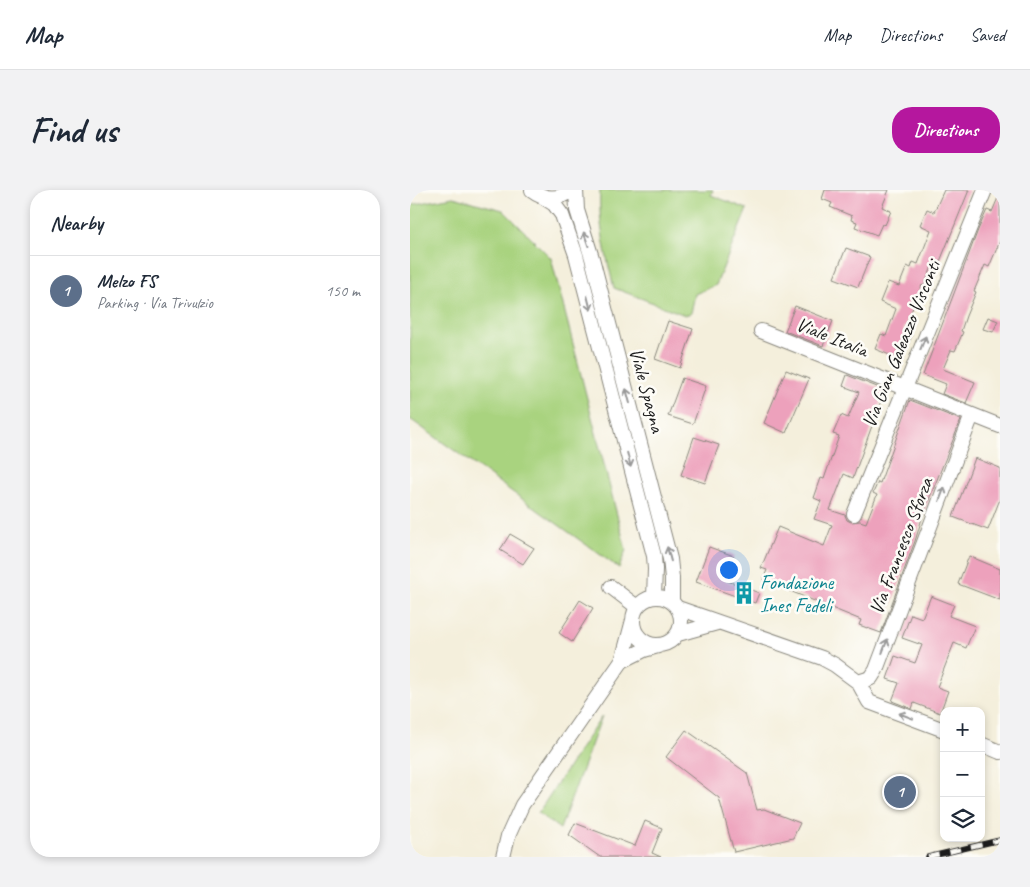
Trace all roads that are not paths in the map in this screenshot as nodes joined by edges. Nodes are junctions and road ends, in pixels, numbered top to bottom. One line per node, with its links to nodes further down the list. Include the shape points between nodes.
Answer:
1 (572, 190): 4 (street, via 557,198)
2 (576, 190): 12 (street, Viale Spagna, one-way to 2, via 670,559 577,210)
3 (985, 190): 6 (street, Via Gian Galeazzo Visconti, one-way to 3)
4 (535, 192): 11 (street, Viale Spagna, one-way to 11, via 554,204 562,215 578,263 654,556)
5 (761, 331): 6 (street, Viale Italia)
6 (905, 388): 7 (street, Viale Italia); 9 (street, Via Gian Galeazzo Visconti)
7 (972, 415): 8 (street, Viale Italia); 18 (street, Via Francesco Sforza, one-way to 7, via 870,678 876,670)
8 (1000, 426)
9 (854, 514)
10 (611, 587): 13 (street)
11 (654, 598): 12 (street, via 663,598); 13 (street, via 642,602)
12 (675, 605): 14 (street); 15 (street, via 681,616)
13 (635, 614): 16 (street, via 634,630 648,644); 17 (street)
14 (718, 623): 15 (street); 18 (street, via 822,658)
15 (678, 634): 16 (street, via 673,640)
16 (658, 646): 17 (street)
17 (622, 661): 22 (street, via 522,805 510,832)
18 (858, 682): 19 (street, one-way to 18, via 869,702)
19 (940, 729)
20 (985, 746): 21 (street)
21 (1000, 752)
22 (504, 857)

